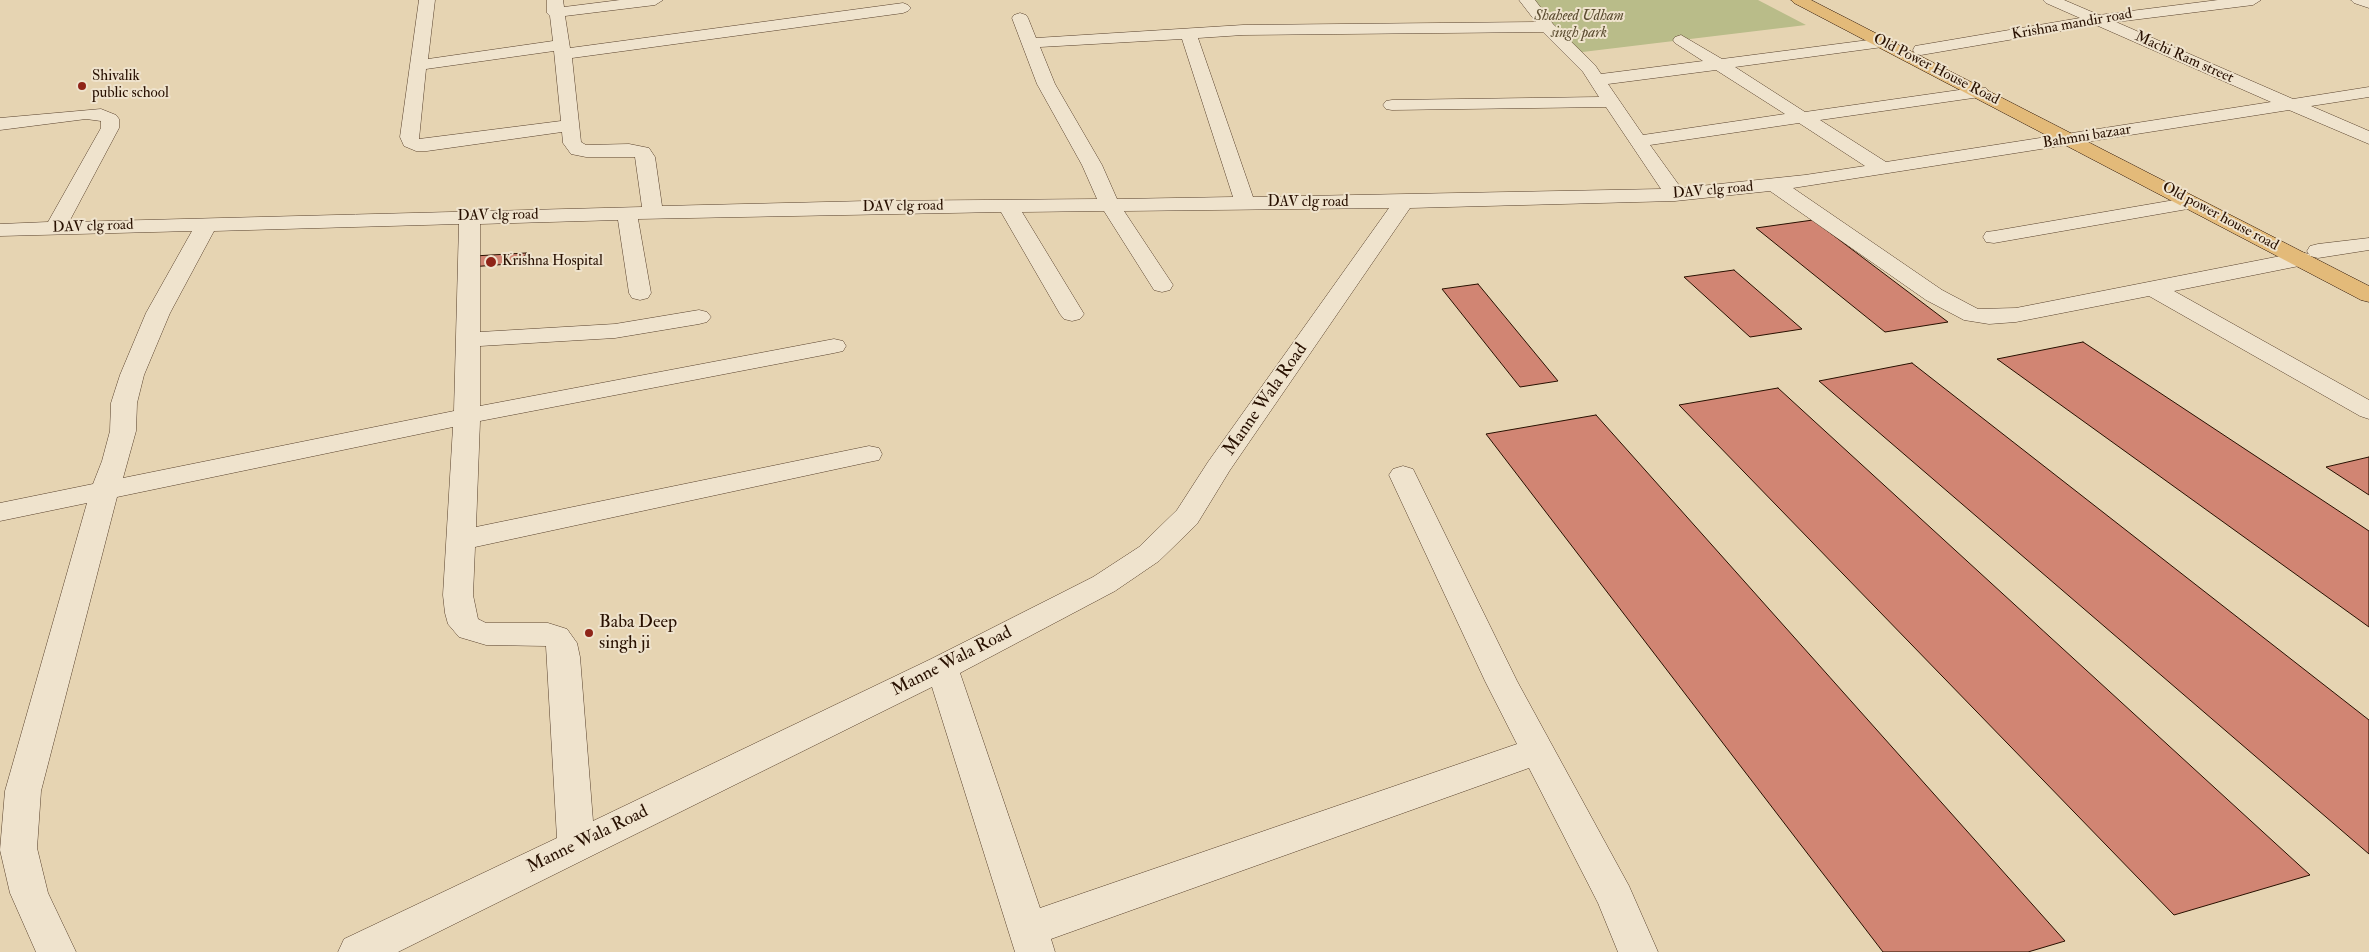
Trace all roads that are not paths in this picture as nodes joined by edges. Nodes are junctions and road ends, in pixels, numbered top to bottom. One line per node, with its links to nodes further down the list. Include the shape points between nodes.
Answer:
1 (427, 0): 23 (street)
2 (655, 0): 10 (street)
3 (1526, 0): 15 (street)
4 (1799, 0): 19 (highway, Old Power House Road)
5 (1821, 0): 21 (highway, Old Power House Road)
6 (2051, 0): 14 (street, Machi Ram street)
7 (2253, 0): 14 (street, Krishna mandir road)
8 (2359, 0): 9 (street)
9 (2369, 4)
10 (555, 6): 20 (street)
11 (851, 7): 12 (street); 20 (street)
12 (903, 8)
13 (1020, 18): 18 (street)
14 (2099, 20): 21 (street, Krishna mandir road); 29 (street, Machi Ram street)
15 (1547, 27): 16 (street, via 1253,30); 24 (street, via 1578,56)
16 (1188, 34): 18 (street); 43 (street)
17 (1681, 40): 22 (street)
18 (1030, 43): 44 (street, via 1046,84 1092,164)
19 (1884, 43): 22 (street); 25 (highway, Old Power House Road)
20 (563, 50): 23 (street); 32 (street)
21 (1922, 50): 33 (highway, Old Power House Road)
22 (1719, 64): 24 (street); 30 (street)
23 (418, 65): 32 (street, via 409,137 416,145)
24 (1596, 80): 27 (street)
25 (1980, 92): 30 (street); 35 (highway, Old Power House Road)
26 (2369, 92): 29 (street, Bahmni bazaar)
27 (1611, 102): 28 (street); 36 (street)
28 (1392, 105)
29 (2290, 105): 33 (street, Bahmni bazaar); 34 (street, Machi Ram street)
30 (1803, 118): 36 (street); 37 (street)
31 (0, 124): 50 (street, via 86,114 101,114 110,119 110,128)
32 (569, 125): 46 (street, via 572,143 578,150 642,152)
33 (2093, 136): 35 (street, Bahmni bazaar); 54 (highway, Old power house road)
34 (2369, 138)
35 (2072, 140): 37 (street, Bahmni bazaar); 42 (highway, Old power house road)
36 (1638, 141): 40 (street)
37 (1883, 169): 38 (street, Bahmni bazaar)
38 (1805, 181): 39 (street, DAV clg road)
39 (1775, 185): 40 (street, DAV clg road); 57 (street, via 1934,295 1972,315 1989,318 2016,315)
40 (1675, 195): 41 (street, DAV clg road)
41 (1404, 202): 43 (street, DAV clg road); 71 (street, Manne Wala Road, via 1187,517 1149,554 1104,584)
42 (2192, 203): 52 (street); 54 (highway, Old power house road)
43 (1246, 204): 44 (street, DAV clg road)
44 (1110, 205): 45 (street, DAV clg road); 56 (street)
45 (1008, 206): 46 (street, DAV clg road); 60 (street)
46 (654, 212): 47 (street, DAV clg road)
47 (627, 213): 48 (street, DAV clg road); 58 (street)
48 (470, 217): 49 (street, DAV clg road); 62 (street)
49 (207, 224): 50 (street, DAV clg road); 68 (street, via 158,313 132,375 124,403 121,438)
50 (55, 228): 51 (street, DAV clg road)
51 (0, 230)
52 (1994, 237)
53 (2369, 244): 54 (street)
54 (2310, 255): 55 (highway, Old power house road); 57 (street); 59 (highway, Old power house road)
55 (2369, 277)
56 (1162, 285)
57 (2152, 288): 64 (street)
58 (640, 293)
59 (2369, 295)
60 (1072, 314)
61 (699, 317): 62 (street, via 615,331)
62 (468, 340): 65 (street)
63 (834, 346): 65 (street)
64 (2369, 411)
65 (468, 416): 68 (street); 70 (street)
66 (869, 454): 70 (street)
67 (1403, 475): 72 (street)
68 (104, 492): 69 (street); 75 (street, via 23,791 18,848 29,893)
69 (0, 512)
70 (462, 540): 73 (street, via 458,595 464,624 486,634 548,634 561,643)
71 (942, 668): 73 (street, Manne Wala Road); 74 (street)
72 (1537, 751): 74 (street); 77 (street, via 1615,898)
73 (576, 846): 76 (street, Manne Wala Road)
74 (1032, 941)
75 (56, 952)
76 (358, 952)
77 (1638, 952)

